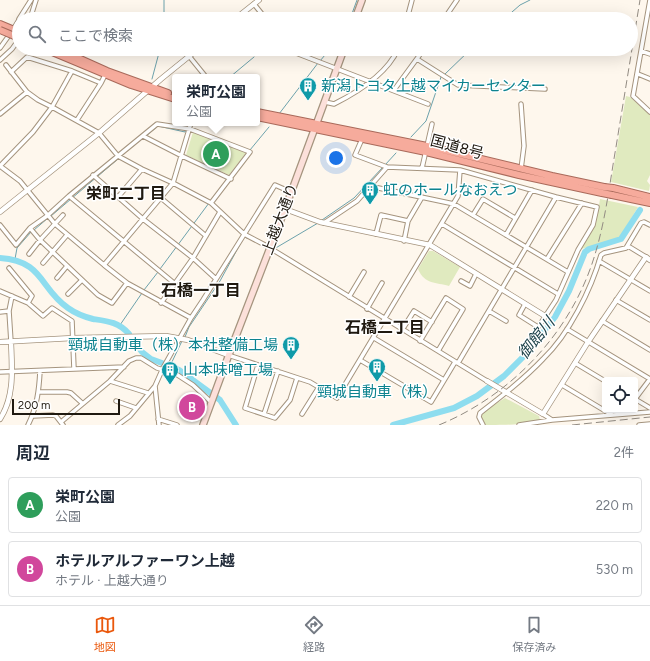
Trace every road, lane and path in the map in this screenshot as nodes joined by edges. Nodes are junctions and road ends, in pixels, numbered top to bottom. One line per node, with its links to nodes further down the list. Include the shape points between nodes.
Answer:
1 (30, 0): 9 (street)
2 (36, 0): 10 (street)
3 (259, 0): 8 (street)
4 (362, 0): 13 (main road)
5 (412, 0): 14 (street)
6 (457, 0): 15 (street)
7 (650, 0): 16 (street)
8 (254, 4): 11 (street); 12 (street)
9 (23, 12)
10 (32, 12)
11 (244, 12)
12 (260, 12)
13 (358, 12)
14 (408, 12)
15 (449, 12)
16 (649, 13): 24 (street)
17 (0, 24): 19 (highway)
18 (0, 30): 20 (highway, bridge)
19 (12, 31)
20 (12, 32)
21 (12, 34): 22 (street)
22 (0, 48)
23 (12, 49): 33 (street)
24 (641, 51): 25 (street); 39 (street)
25 (650, 54)
26 (62, 56): 40 (highway)
27 (74, 56): 44 (highway)
28 (189, 56): 38 (street); 44 (street)
29 (304, 56): 35 (street)
30 (341, 56): 35 (main road, 上越大通り)
31 (394, 56): 42 (street)
32 (417, 58): 45 (street); 46 (street, via 458,85)
33 (0, 60)
34 (6, 65): 37 (street)
35 (336, 69): 42 (street); 50 (main road, 上越大通り)
36 (72, 71): 37 (street, via 27,57); 43 (street); 53 (street)
37 (10, 72): 47 (street)
38 (204, 74)
39 (638, 74): 41 (street); 54 (street, via 633,96)
40 (105, 75): 43 (street); 44 (highway)
41 (650, 79)
42 (370, 82): 45 (street); 50 (street, via 334,104)
43 (101, 83): 58 (street)
44 (150, 89): 48 (highway); 49 (highway); 63 (street)
45 (394, 90): 51 (street)
46 (545, 90)
47 (27, 92): 53 (street); 56 (street)
48 (172, 94)
49 (172, 98)
50 (325, 102): 61 (main road, 上越大通り)
51 (428, 104)
52 (521, 104): 72 (street, via 524,146)
53 (52, 106): 58 (street); 69 (street, via 33,132)
54 (650, 112)
55 (260, 113): 61 (highway, 国道8号)
56 (0, 114)
57 (260, 118): 61 (highway, 国道8号)
58 (77, 120): 63 (street)
59 (432, 124): 66 (street)
60 (191, 126): 62 (street)
61 (315, 127): 65 (highway, 国道8号); 66 (highway, 国道8号); 82 (main road, 上越大通り)
62 (190, 129): 64 (street, via 157,124); 68 (street); 76 (street, via 250,152)
63 (99, 133): 67 (street); 79 (street)
64 (143, 136): 67 (street); 68 (street)
65 (362, 139): 66 (highway, 国道8号); 70 (street, via 355,155)
66 (426, 149): 71 (street); 72 (highway, 国道8号); 81 (highway, 国道8号, via 519,176)
67 (118, 156): 73 (street); 75 (street)
68 (182, 156): 76 (street); 77 (street)
69 (0, 166): 79 (street)
70 (384, 166): 71 (street); 78 (street)
71 (422, 168): 74 (street)
72 (521, 169): 81 (highway, 国道8号)
73 (142, 170): 77 (street); 86 (street)
74 (460, 170): 80 (street); 93 (street, via 458,196)
75 (94, 176): 84 (street); 86 (street)
76 (231, 179): 90 (street)
77 (173, 183): 89 (street); 90 (street)
78 (369, 186): 87 (street); 103 (street, via 357,201)
79 (26, 190): 95 (street); 98 (street)
80 (532, 190): 88 (street); 100 (street)
81 (603, 190): 83 (highway, 国道8号, bridge)
82 (290, 192): 94 (main road, 上越大通り); 109 (street, via 275,185)
83 (612, 192): 85 (highway, 国道8号); 92 (highway, 国道8号)
84 (69, 196): 98 (street); 116 (street)
85 (650, 196)
86 (118, 197): 101 (street)
87 (422, 197): 93 (street); 102 (street)
88 (556, 197): 91 (street); 119 (street)
89 (161, 198): 101 (street); 113 (street)
90 (211, 203): 96 (street)
91 (582, 203): 124 (street); 133 (street, via 597,207 596,217)
92 (650, 203)
93 (454, 204): 99 (street); 105 (street)
94 (284, 209): 103 (street); 120 (main road, 上越大通り)
95 (0, 212)
96 (220, 212): 109 (street); 113 (street)
97 (63, 215): 104 (street)
98 (47, 216): 104 (street); 108 (street)
99 (473, 216): 100 (street, via 483,199); 112 (street)
100 (516, 218): 112 (street)
101 (143, 219): 116 (street); 123 (street)
102 (408, 221): 110 (street, via 380,215); 115 (street)
103 (324, 223): 110 (street)
104 (55, 224): 111 (street); 114 (street)
105 (442, 224): 117 (street); 131 (street)
106 (0, 225): 108 (street, via 16,245)
107 (650, 225): 118 (street, via 641,223)
108 (30, 228): 114 (street)
109 (244, 234): 120 (street); 136 (street)
110 (376, 234): 115 (street)
111 (67, 235): 121 (street); 128 (street)
112 (506, 235): 119 (street)
113 (206, 236): 123 (street)
114 (40, 240): 121 (street); 122 (street)
115 (404, 240): 117 (street)
116 (124, 242): 128 (street); 141 (street)
117 (430, 246): 134 (street); 160 (street)
118 (628, 246): 125 (street); 126 (street, via 602,254)
119 (526, 247): 124 (street); 131 (street)
120 (269, 248): 149 (street); 178 (main road, 上越大通り)
121 (53, 252): 127 (street); 129 (street)
122 (29, 254)
123 (192, 258): 136 (street); 141 (street)
124 (547, 259): 133 (street)
125 (648, 259): 137 (street)
126 (599, 261): 137 (street); 166 (street, via 584,301)
127 (44, 262)
128 (104, 265): 140 (street)
129 (67, 266): 135 (street); 138 (street)
130 (8, 268): 152 (street, via 32,296)
131 (514, 268): 143 (street); 147 (street)
132 (364, 272): 149 (street)
133 (568, 272): 147 (street)
134 (476, 274): 139 (street, via 470,286); 143 (street)
135 (57, 278)
136 (216, 279): 159 (street)
137 (631, 279): 145 (street); 150 (street)
138 (82, 280): 140 (street, via 112,304); 146 (street)
139 (461, 281)
140 (126, 283): 151 (street)
141 (174, 283): 151 (street)
142 (382, 283): 154 (street)
143 (501, 289): 153 (street); 156 (street)
144 (0, 291): 148 (street)
145 (650, 291)
146 (68, 294)
147 (558, 294): 158 (street)
148 (12, 296): 152 (street); 155 (street)
149 (349, 297): 154 (street)
150 (616, 300): 161 (street); 163 (street)
151 (161, 302): 159 (street)
152 (28, 304): 169 (street, via 43,316 52,308 72,321)
153 (525, 304): 158 (street); 165 (street, via 519,314)
154 (367, 309): 160 (street)
155 (9, 311): 157 (street); 174 (street)
156 (489, 311): 162 (street); 180 (street)
157 (0, 312)
158 (545, 316): 165 (street)
159 (190, 318): 170 (street)
160 (385, 319): 167 (street); 171 (street)
161 (650, 320)
162 (506, 321)
163 (602, 321): 175 (street); 176 (street)
164 (432, 322): 167 (street, via 414,311); 172 (street); 177 (street, via 446,298 464,309)
165 (538, 327): 168 (street)
166 (567, 329): 175 (street); 201 (street, via 544,359)
167 (402, 330): 172 (street)
168 (533, 335)
169 (73, 338): 170 (street); 174 (street); 184 (street)
170 (179, 338): 178 (street); 185 (street)
171 (374, 338): 179 (street); 193 (street)
172 (420, 341): 177 (street)
173 (0, 342): 174 (street)
174 (11, 342): 186 (street)
175 (588, 342): 181 (street); 192 (street)
176 (650, 350)
177 (438, 351): 180 (street)
178 (228, 355): 182 (street); 203 (main road, 上越大通り)
179 (360, 360): 193 (street, via 431,402); 198 (street, via 337,398)
180 (456, 363): 193 (street); 195 (street)
181 (575, 363): 191 (street); 196 (street)
182 (258, 365): 188 (street); 208 (street, via 245,408)
183 (124, 367): 184 (street); 185 (street, via 129,361 141,358); 194 (street)
184 (74, 369): 187 (street)
185 (163, 369): 197 (street); 203 (street, via 193,385)
186 (12, 371): 187 (street); 189 (street); 213 (street, via 10,396)
187 (40, 371): 199 (street)
188 (278, 371): 190 (street); 208 (street)
189 (0, 372)
190 (297, 378): 198 (street); 208 (street, via 290,400 275,418)
191 (602, 379)
192 (650, 379): 206 (street, via 635,399)
193 (444, 380)
194 (110, 381): 200 (street); 204 (street)
195 (487, 382): 201 (street)
196 (562, 385): 210 (street); 212 (street)
197 (155, 386): 200 (street); 214 (street)
198 (319, 387): 209 (street)
199 (39, 392): 204 (street, via 67,392); 211 (street)
200 (148, 393): 205 (street)
201 (506, 393): 210 (street); 223 (street, via 480,413)
202 (116, 401): 205 (street)
203 (212, 401): 222 (main road)
204 (82, 403): 216 (street)
205 (136, 408): 219 (street)
206 (650, 408)
207 (650, 412): 212 (street)
208 (264, 414)
209 (302, 414)
210 (542, 414): 215 (street)
211 (33, 416): 216 (street, via 53,414); 218 (street)
212 (613, 416): 215 (street)
213 (0, 418)
214 (158, 419): 220 (street); 221 (street)
215 (552, 420): 224 (street)
216 (62, 423)
217 (650, 424): 226 (street)
218 (28, 425)
219 (118, 425)
220 (159, 425)
221 (177, 425)
222 (204, 425)
223 (483, 425)
224 (519, 425)
225 (639, 425): 226 (street)
226 (643, 425)

